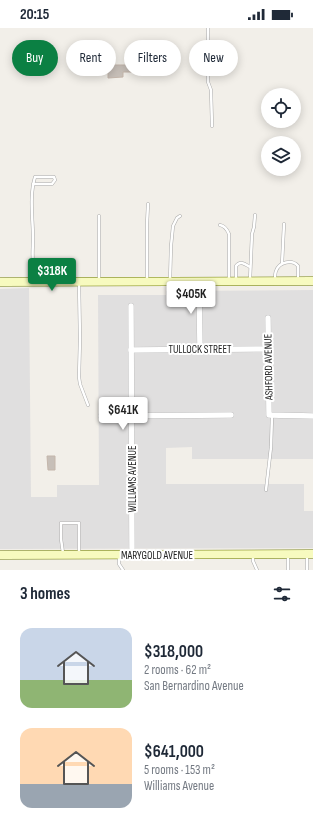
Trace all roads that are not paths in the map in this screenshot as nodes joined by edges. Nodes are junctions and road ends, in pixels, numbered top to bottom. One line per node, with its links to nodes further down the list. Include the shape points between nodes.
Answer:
1 (208, 28): 2 (lane, via 208,82 211,90)
2 (212, 126)
3 (33, 184): 3 (lane, via 35,177 54,177 55,180 52,184); 21 (lane, via 33,261 40,272)
4 (148, 204): 12 (lane)
5 (255, 215): 11 (lane)
6 (99, 216): 23 (lane)
7 (180, 216): 13 (lane, via 173,226)
8 (284, 224): 10 (lane)
9 (220, 225): 15 (lane, via 226,228 229,234)
10 (281, 264): 17 (lane, via 276,269); 18 (lane, via 296,264)
11 (250, 267): 15 (lane, via 240,262 237,264); 16 (lane)
12 (147, 281): 13 (main road); 23 (main road)
13 (170, 281): 14 (main road)
14 (200, 281): 15 (main road); 26 (street)
15 (232, 281): 16 (main road)
16 (250, 281): 17 (main road)
17 (275, 281): 18 (main road)
18 (298, 281): 19 (main road)
19 (313, 281)
20 (0, 282): 21 (main road)
21 (40, 282): 22 (main road)
22 (79, 282): 23 (main road); 29 (lane, via 79,377)
23 (99, 282)
24 (131, 306): 28 (street, WILLIAMS AVENUE)
25 (268, 318): 27 (street, ASHFORD AVENUE)
26 (200, 349): 27 (street, TULLOCK STREET); 28 (street, TULLOCK STREET)
27 (268, 349): 33 (street, ASHFORD AVENUE)
28 (131, 350): 32 (street, WILLIAMS AVENUE)
29 (88, 405)
30 (231, 415): 32 (street)
31 (101, 416): 32 (street)
32 (132, 416): 42 (street, WILLIAMS AVENUE)
33 (270, 416): 34 (street); 35 (lane, via 271,446)
34 (313, 416)
35 (266, 490)
36 (288, 554): 37 (main road, MARYGOLD AVENUE); 43 (main road, MARYGOLD AVENUE); 46 (lane)
37 (310, 554): 47 (lane)
38 (0, 555): 39 (main road, MARYGOLD AVENUE)
39 (63, 555): 40 (main road, MARYGOLD AVENUE); 40 (lane, via 61,523 79,523)
40 (78, 555): 41 (main road, MARYGOLD AVENUE)
41 (119, 555): 42 (main road, MARYGOLD AVENUE); 44 (lane, via 119,564)
42 (132, 555): 43 (main road, MARYGOLD AVENUE)
43 (253, 555): 45 (lane)
44 (123, 570)
45 (257, 570)
46 (288, 570)
47 (306, 570)

